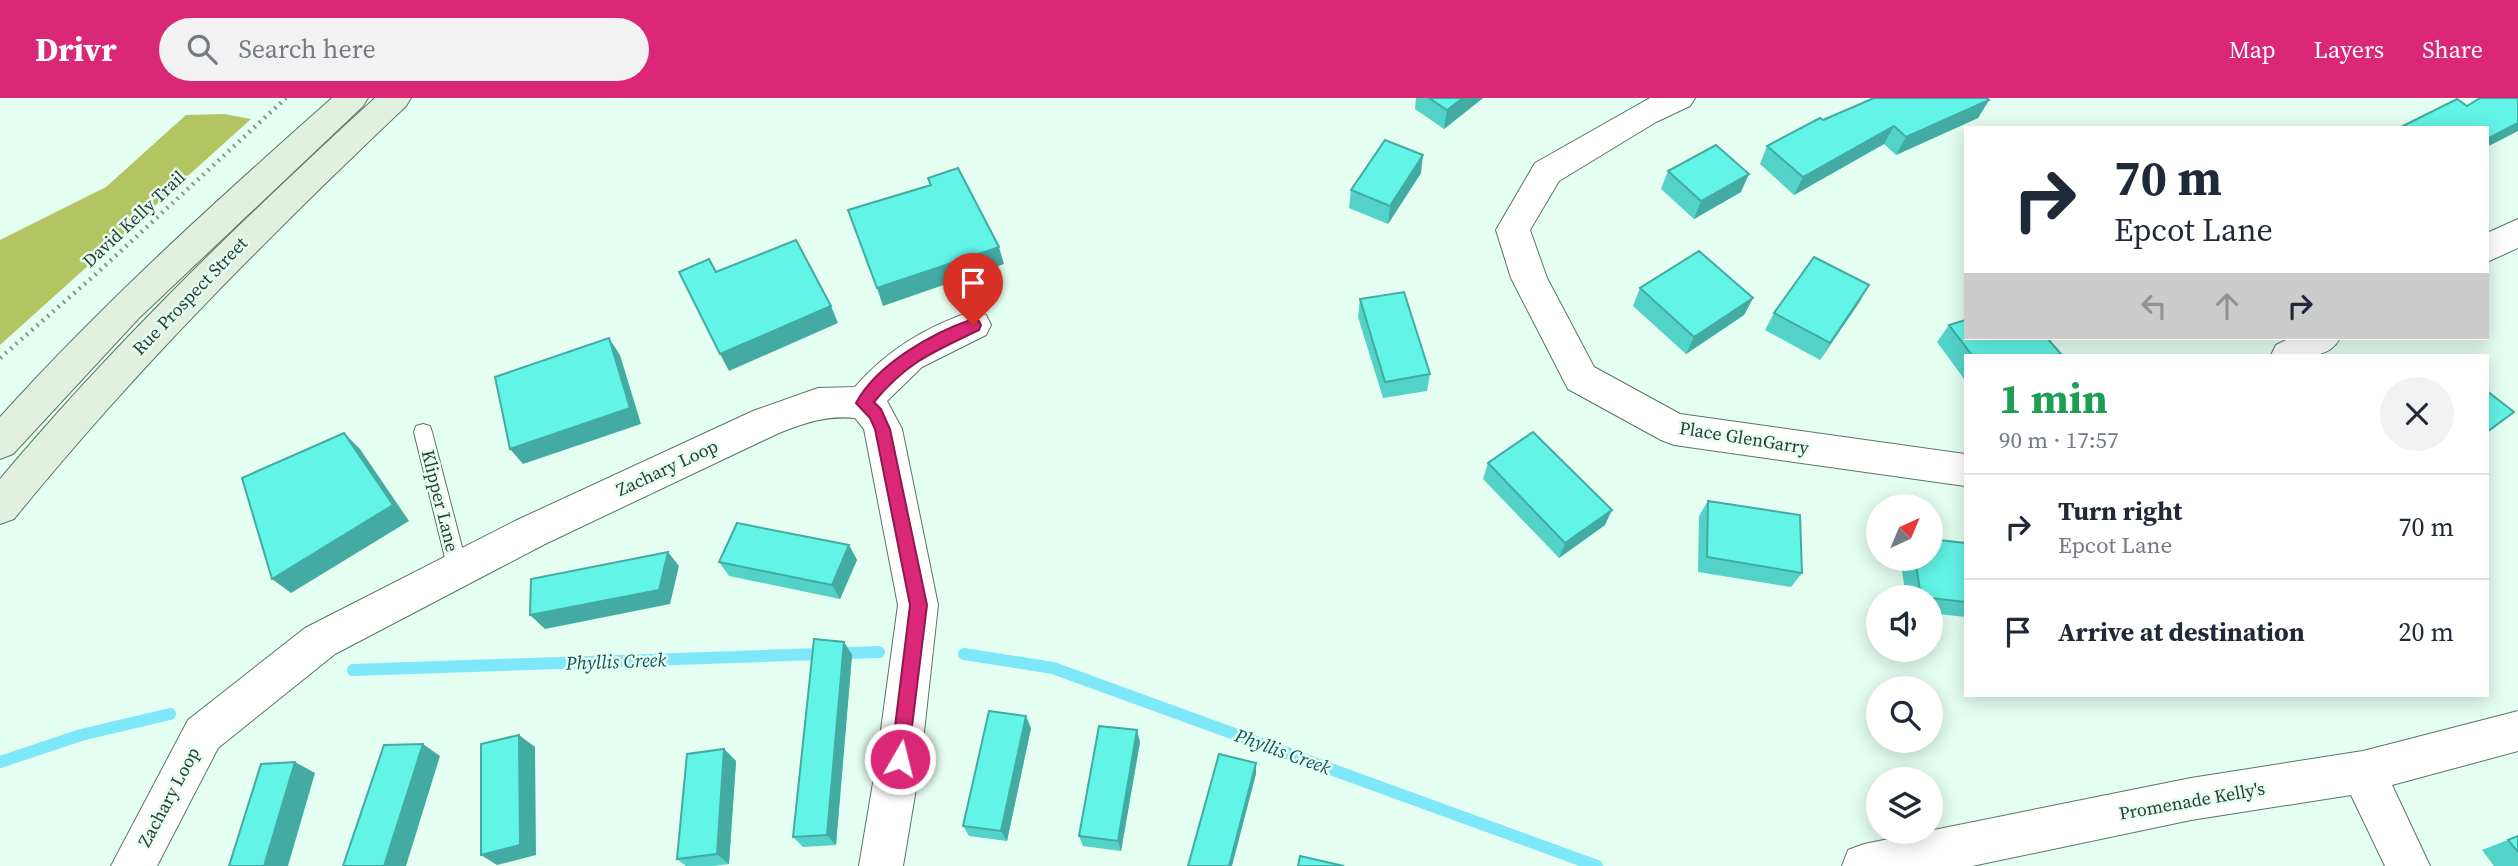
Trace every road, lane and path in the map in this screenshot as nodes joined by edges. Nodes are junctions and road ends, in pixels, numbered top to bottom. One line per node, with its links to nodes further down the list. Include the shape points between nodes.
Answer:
1 (286, 98): 10 (path, David Kelly Trail)
2 (352, 98): 13 (main road, Rue Prospect Street, via 163,270)
3 (395, 98): 15 (main road, Rue Prospect Street, via 197,285 52,443)
4 (1679, 98): 14 (street, Place GlenGarry, via 1547,172 1513,230 1529,278 1581,378 1674,429)
5 (2518, 232): 6 (street)
6 (2489, 248)
7 (973, 325): 11 (street, via 909,357)
8 (2318, 340): 9 (street)
9 (2291, 354)
10 (0, 358)
11 (864, 403): 16 (street, Zachary Loop, via 818,403 766,422); 21 (street, via 883,429 918,605 900,759)
12 (423, 432): 16 (lane, Klipper Lane)
13 (0, 443)
14 (1964, 470)
15 (0, 507)
16 (458, 570): 20 (street, Zachary Loop, via 320,641 203,734)
17 (2518, 731): 18 (street, Promenade Kelly's)
18 (2363, 772): 19 (street, Promenade Kelly's, via 2191,799); 23 (street)
19 (1931, 860): 22 (street, Promenade Kelly's)
20 (133, 866)
21 (881, 866)
22 (1864, 866)
23 (2408, 866)

